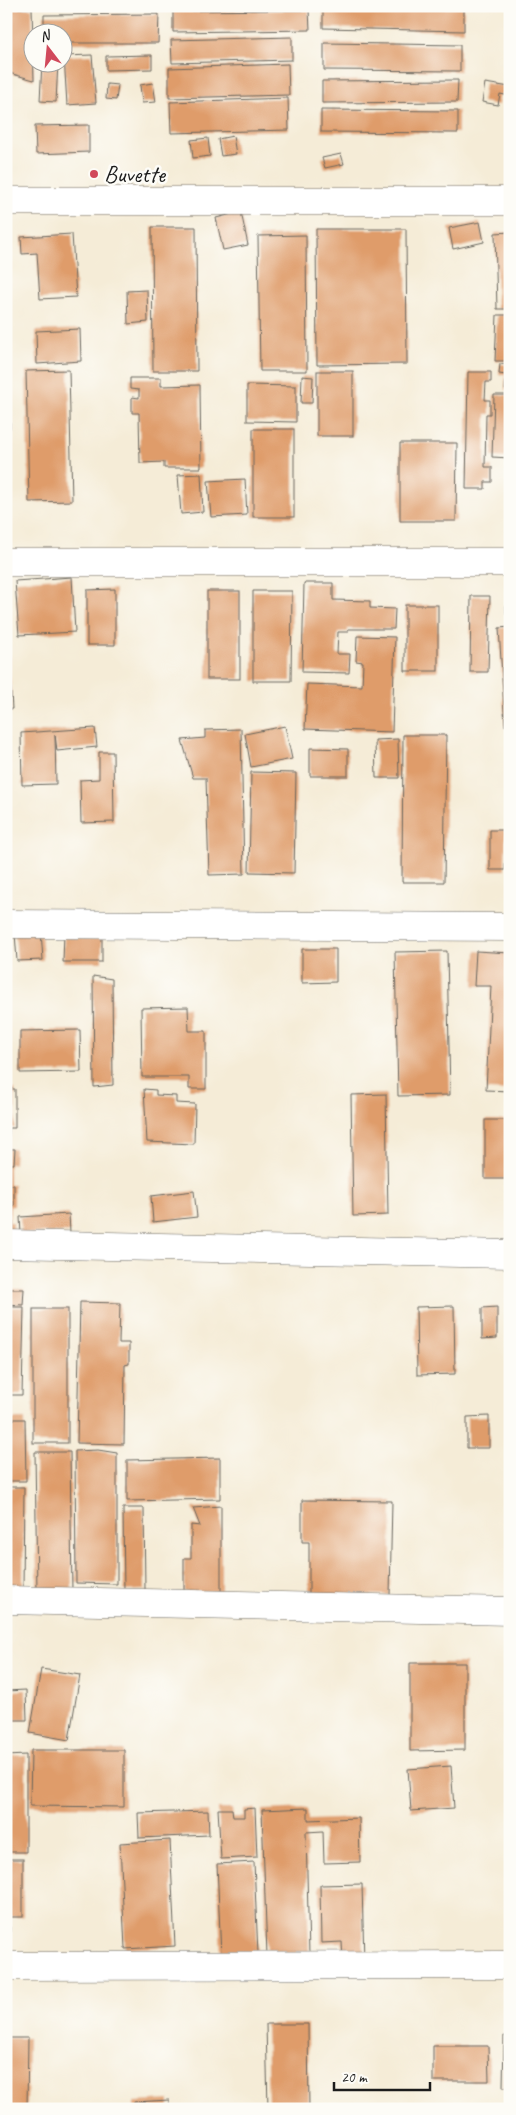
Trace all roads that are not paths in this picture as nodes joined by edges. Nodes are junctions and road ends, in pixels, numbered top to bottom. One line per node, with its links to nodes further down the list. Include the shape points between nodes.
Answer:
1 (6, 201): 2 (street)
2 (510, 201)
3 (6, 562): 4 (street)
4 (510, 562)
5 (6, 924): 6 (street)
6 (510, 927)
7 (6, 1244): 8 (street)
8 (510, 1254)
9 (6, 1600): 10 (street)
10 (510, 1611)
11 (510, 1965): 12 (street)
12 (6, 1966)

